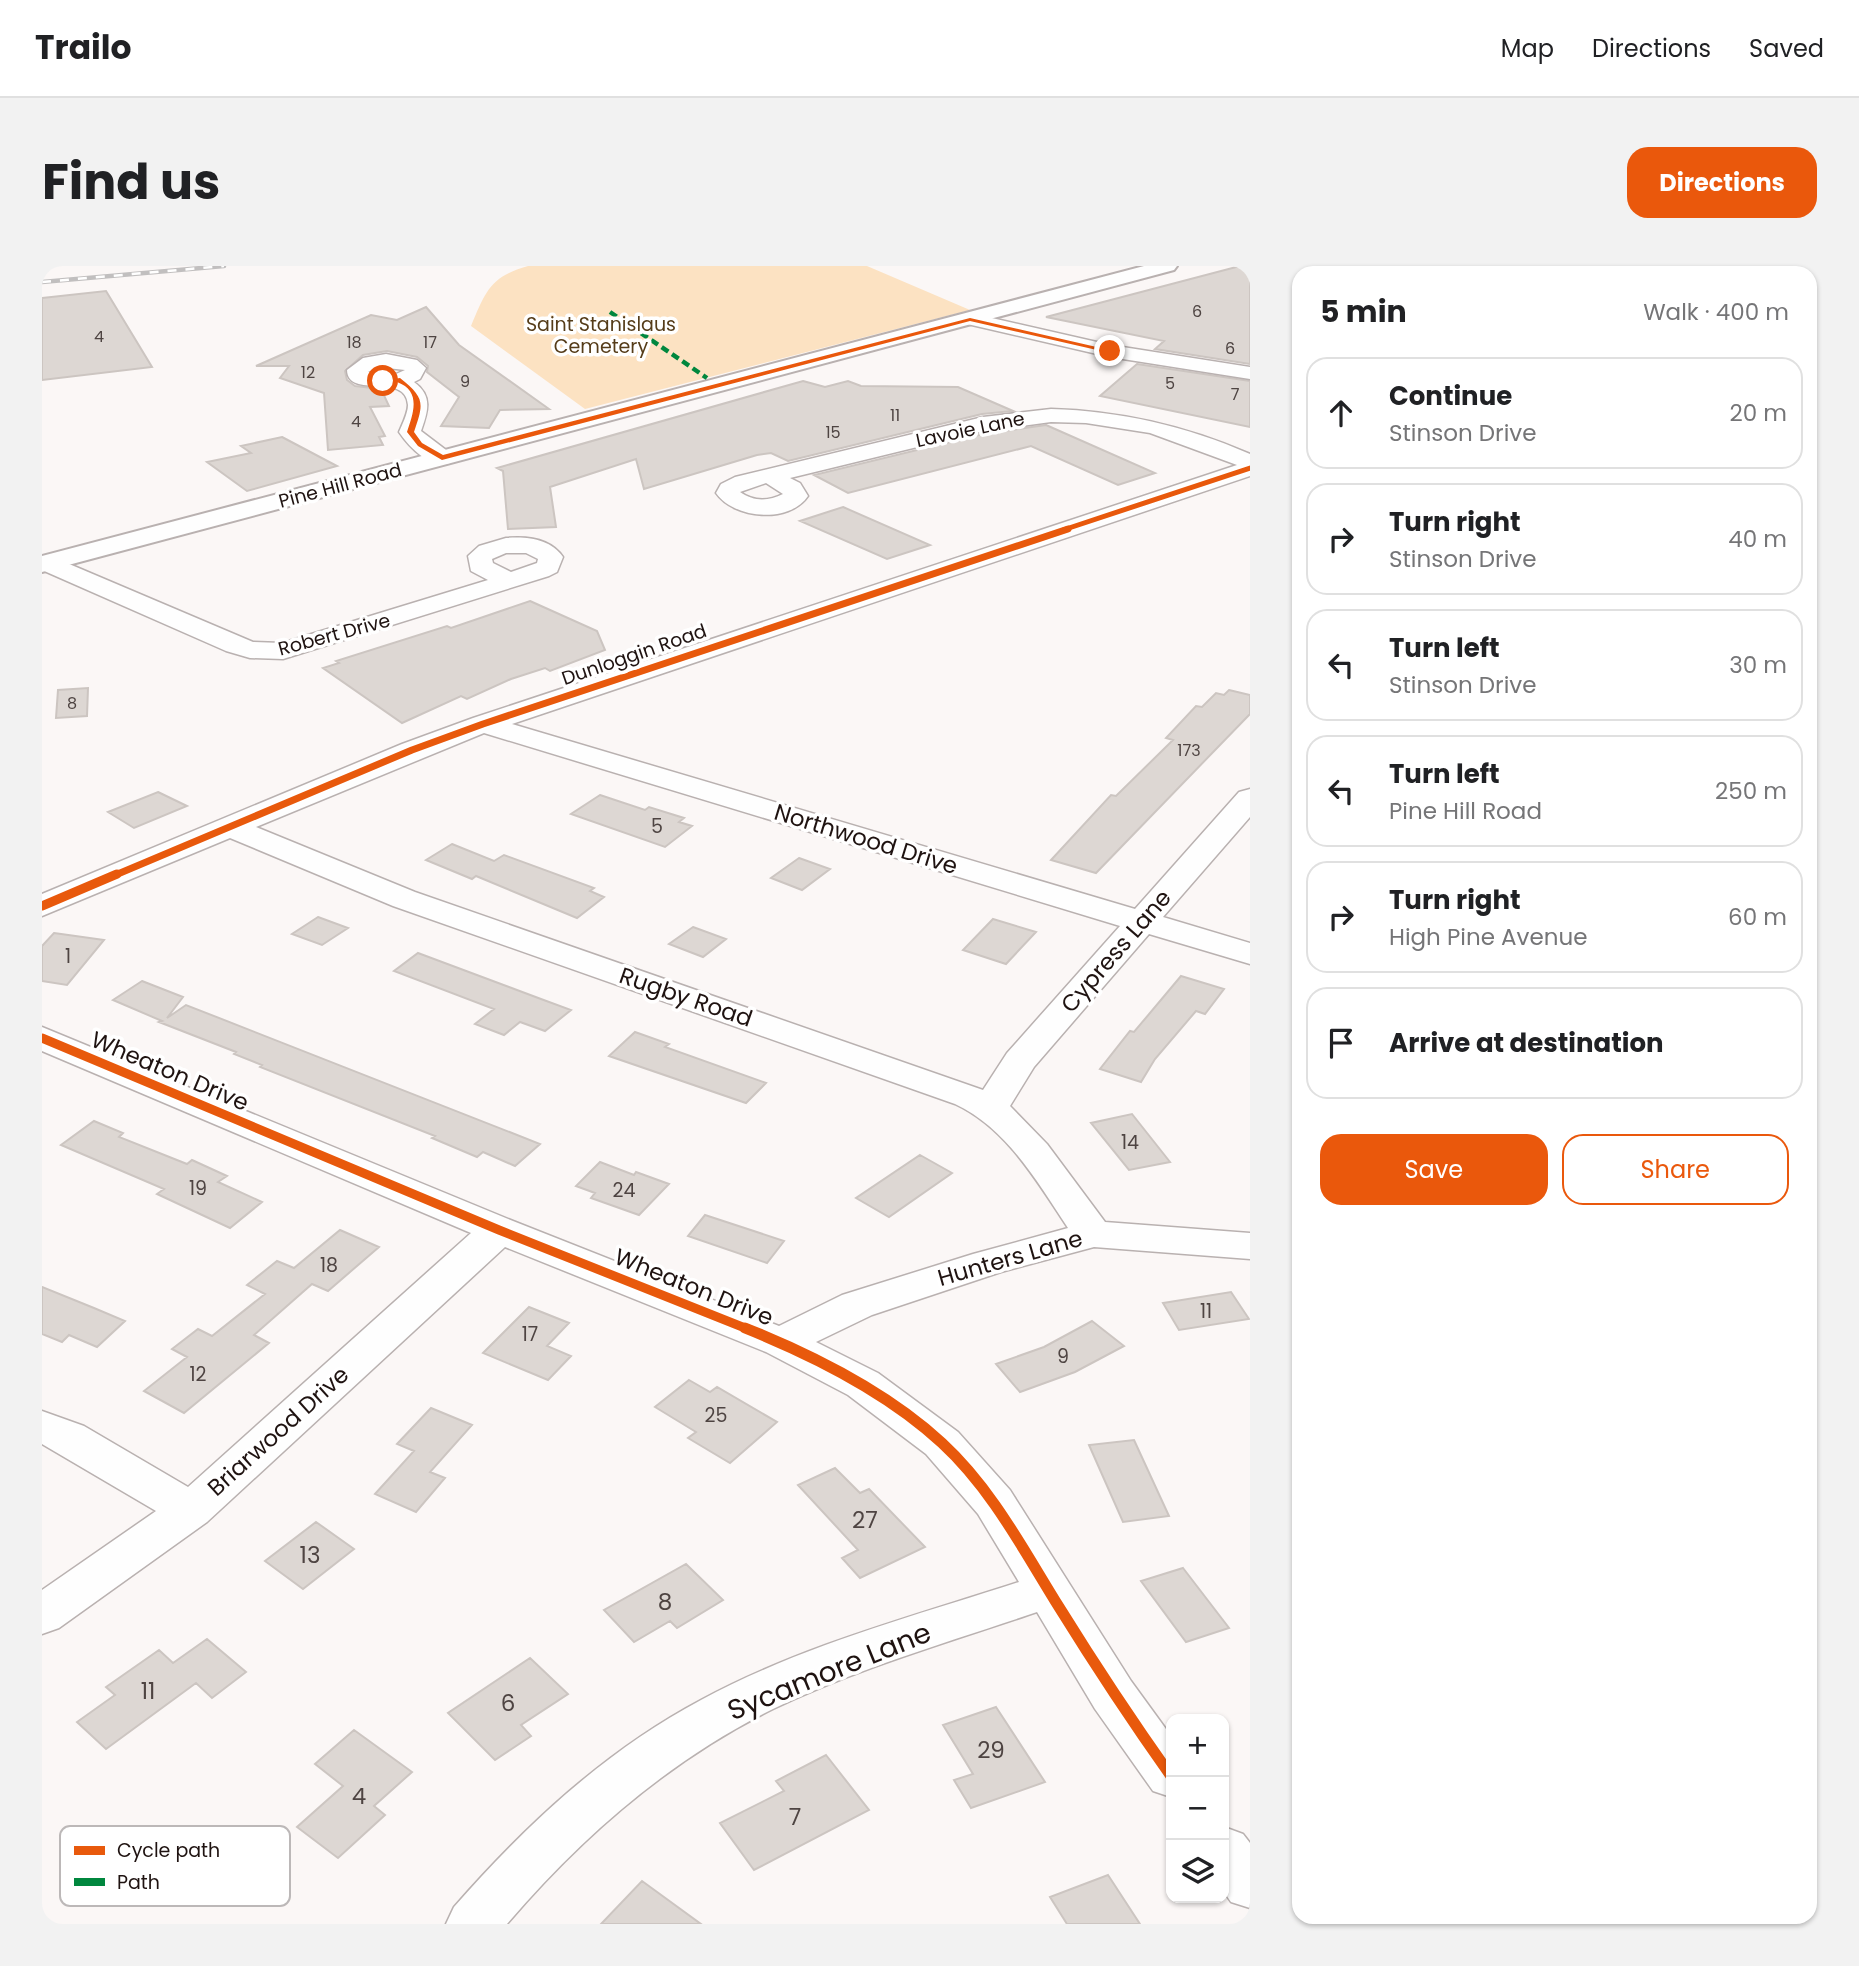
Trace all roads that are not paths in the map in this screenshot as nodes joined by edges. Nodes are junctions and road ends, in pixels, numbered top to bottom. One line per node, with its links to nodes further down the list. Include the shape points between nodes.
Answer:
1 (1167, 266): 2 (street, Pine Hill Road)
2 (970, 319): 3 (street, via 1110,351); 5 (street, Pine Hill Road)
3 (1250, 373)
4 (398, 380): 5 (street, via 419,399 410,432)
5 (442, 457): 9 (street, Pine Hill Road)
6 (1250, 462): 8 (street, Lavoie Lane, via 1136,423 1036,416)
7 (1250, 468): 11 (street, Dunloggin Road)
8 (770, 475)
9 (44, 563): 10 (street, Robert Drive, via 235,645 265,652 301,646)
10 (509, 581)
11 (483, 724): 13 (street, Dunloggin Road); 15 (street, Northwood Drive)
12 (1250, 798): 15 (street, Cypress Lane)
13 (230, 827): 14 (street, Dunloggin Road); 18 (street, Rugby Road, via 404,899 927,1081)
14 (42, 906)
15 (1143, 921): 16 (street, Northwood Drive); 18 (street, Cypress Lane, via 1020,1061)
16 (1250, 954)
17 (42, 1038): 19 (street, Wheaton Drive)
18 (990, 1108): 20 (street, Rugby Road, via 1037,1157)
19 (499, 1230): 22 (street, Wheaton Drive); 24 (street, Briarwood Drive)
20 (1093, 1234): 21 (street, Hunters Lane); 22 (street, Hunters Lane, via 857,1305)
21 (1250, 1245)
22 (781, 1342): 25 (street, Wheaton Drive, via 863,1384 942,1443 994,1502)
23 (42, 1426): 24 (street)
24 (191, 1510): 26 (street, Briarwood Drive)
25 (1049, 1590): 27 (street, Wheaton Drive, via 1113,1695); 30 (street, Sycamore Lane, via 827,1666 718,1715 654,1755 567,1824)
26 (42, 1615)
27 (1166, 1769)
28 (1229, 1857): 29 (street)
29 (1250, 1885)
30 (473, 1924)

